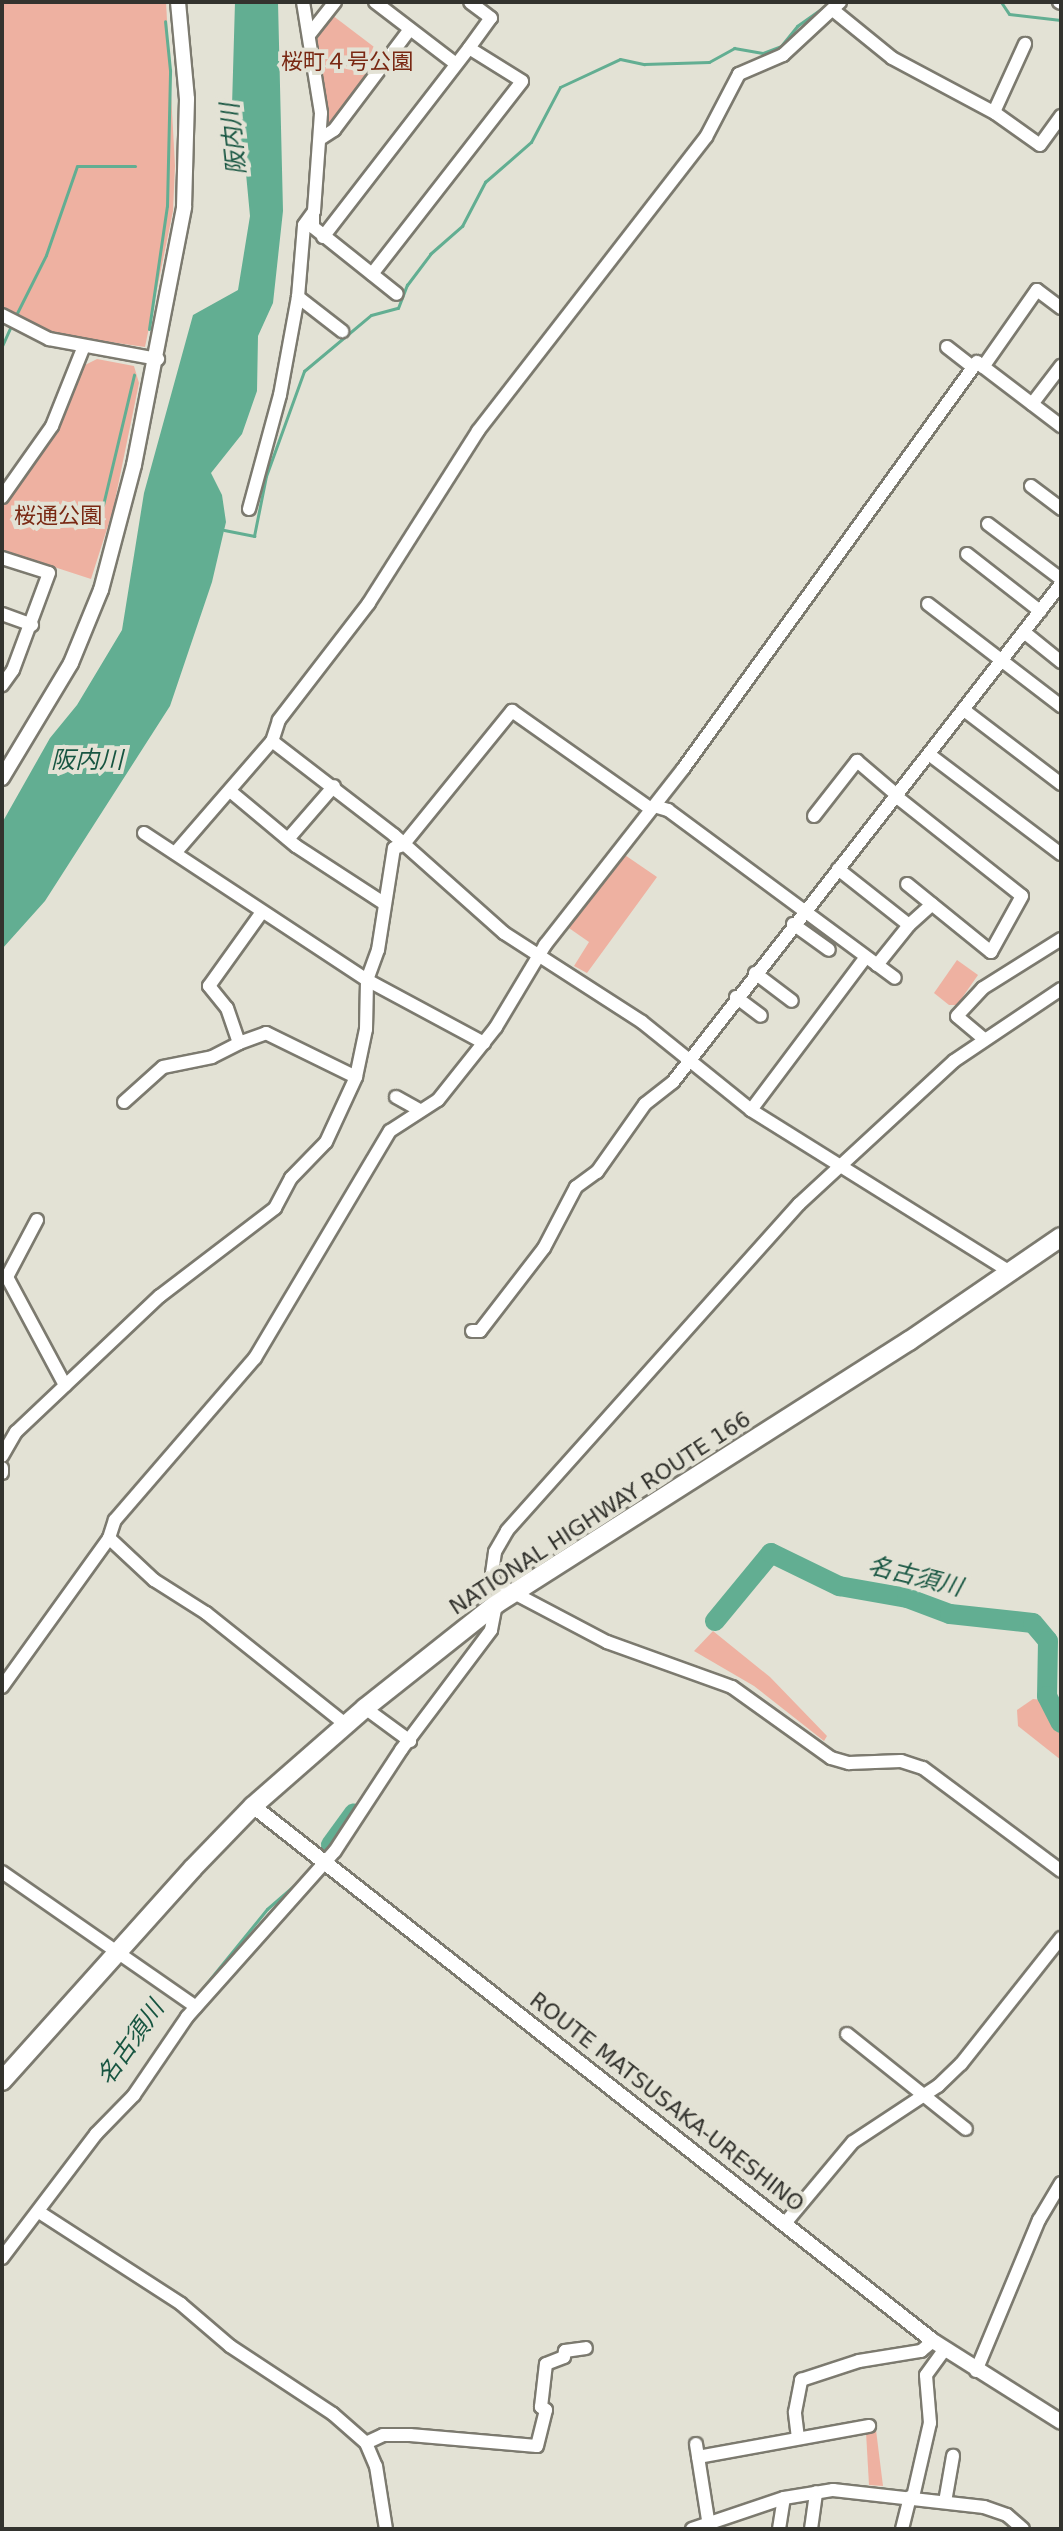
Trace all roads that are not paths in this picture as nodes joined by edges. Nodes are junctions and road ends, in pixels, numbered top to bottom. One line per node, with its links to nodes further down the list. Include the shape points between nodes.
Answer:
1 (178, 2): 25 (main road, via 187,99 186,172 179,250)
2 (303, 2): 8 (street)
3 (335, 2): 8 (street)
4 (375, 2): 7 (street)
5 (470, 2): 10 (street, via 491,18)
6 (836, 6): 12 (street, via 892,58); 48 (street, via 777,60 739,74 706,137 478,431 369,603 279,720)
7 (410, 29): 11 (street); 14 (street, via 334,130)
8 (309, 35): 14 (street)
9 (1025, 44): 12 (street)
10 (469, 48): 11 (street); 17 (street, via 522,81)
11 (456, 64): 16 (street)
12 (994, 112): 13 (street, via 1040,145)
13 (1061, 116)
14 (320, 139): 15 (street)
15 (314, 211): 16 (street, via 313,227); 19 (street, via 304,225)
16 (323, 237): 17 (street)
17 (372, 274): 18 (street)
18 (397, 294)
19 (298, 297): 22 (street); 32 (street, via 280,395)
20 (1061, 308): 27 (street, via 1037,290)
21 (9, 319): 23 (street, via 49,339)
22 (342, 331)
23 (84, 346): 25 (street); 31 (street, via 52,426)
24 (947, 347): 27 (street)
25 (158, 359): 50 (main road, via 94,609 54,698)
26 (1061, 366): 28 (street)
27 (978, 367): 28 (street); 55 (street)
28 (1032, 404): 29 (street)
29 (1061, 426)
30 (1031, 486): 33 (street)
31 (2, 497)
32 (249, 509)
33 (1061, 509)
34 (988, 524): 37 (street)
35 (967, 554): 39 (street)
36 (2, 558): 41 (street, via 49,573)
37 (1061, 582): 39 (street)
38 (928, 604): 43 (street)
39 (1040, 611): 42 (street)
40 (2, 614): 41 (street)
41 (32, 625): 45 (street)
42 (1024, 632): 43 (street); 44 (street)
43 (1001, 661): 46 (street); 47 (street)
44 (1061, 662)
45 (3, 681)
46 (1061, 706)
47 (964, 710): 49 (street); 51 (street)
48 (272, 741): 52 (street); 53 (street)
49 (930, 755): 54 (street); 60 (street)
50 (2, 778)
51 (1061, 784)
52 (334, 786): 58 (street); 59 (street)
53 (230, 791): 58 (street); 61 (street)
54 (898, 796): 56 (street, via 857,761); 62 (street); 65 (street, via 1022,896 991,952)
55 (652, 807): 59 (street, via 512,711); 66 (street, via 668,810); 72 (street)
56 (814, 816)
57 (144, 833): 61 (street)
58 (288, 839): 64 (street)
59 (403, 845): 64 (street, via 394,848); 72 (street, via 504,933)
60 (1059, 848)
61 (175, 853): 67 (street)
62 (838, 869): 66 (street); 69 (street)
63 (907, 884): 65 (street)
64 (385, 904): 77 (street)
65 (932, 904): 69 (street)
66 (803, 910): 68 (street); 73 (street)
67 (262, 912): 77 (street); 83 (street, via 209,986 227,1008)
68 (793, 924): 71 (street); 75 (street)
69 (909, 925): 74 (street)
70 (1061, 939): 82 (street, via 983,988 957,1016)
71 (829, 950)
72 (540, 956): 84 (street); 85 (street, via 587,983)
73 (866, 957): 74 (street); 90 (street)
74 (877, 965): 76 (street)
75 (755, 973): 79 (street); 80 (street)
76 (895, 978)
77 (367, 980): 84 (street); 86 (street, via 366,1029)
78 (1061, 989): 82 (street)
79 (736, 997): 81 (street); 85 (street)
80 (792, 1001)
81 (761, 1016)
82 (984, 1039): 91 (street)
83 (239, 1043): 86 (street, via 266,1033); 88 (street, via 212,1057 163,1067)
84 (484, 1043): 89 (street, via 438,1100)
85 (690, 1058): 90 (street); 95 (street, via 673,1082 645,1104 597,1172 576,1187 544,1248 480,1331)
86 (356, 1077): 96 (street, via 326,1142 291,1178 275,1208 160,1296)
87 (396, 1097): 89 (street)
88 (124, 1102)
89 (419, 1110): 98 (street, via 390,1131 370,1160 255,1358 115,1520)
90 (751, 1110): 91 (street)
91 (839, 1164): 94 (street); 99 (street, via 507,1531 495,1552 492,1573 495,1583)
92 (37, 1220): 96 (street, via 7,1277)
93 (1061, 1237): 94 (highway, NATIONAL HIGHWAY ROUTE 166)
94 (1007, 1270): 99 (highway, NATIONAL HIGHWAY ROUTE 166, via 909,1341)
95 (472, 1331)
96 (65, 1385): 97 (street, via 16,1432)
97 (2, 1456)
98 (109, 1538): 101 (street); 103 (street, via 154,1580 206,1613)
99 (518, 1593): 100 (highway, NATIONAL HIGHWAY ROUTE 166); 107 (street, via 607,1642 732,1687 831,1758 849,1763 901,1761 923,1768)
100 (496, 1604): 102 (highway, NATIONAL HIGHWAY ROUTE 166); 104 (street, via 491,1630)
101 (2, 1687)
102 (365, 1708): 103 (highway, NATIONAL HIGHWAY ROUTE 166); 104 (street)
103 (345, 1724): 105 (highway, NATIONAL HIGHWAY ROUTE 166)
104 (407, 1739): 106 (street)
105 (253, 1806): 106 (main road, ROUTE MATSUSAKA-URESHINO); 110 (highway, NATIONAL HIGHWAY ROUTE 166)
106 (323, 1864): 111 (street); 118 (main road, ROUTE MATSUSAKA-URESHINO)
107 (1061, 1871)
108 (2, 1872): 110 (street)
109 (1061, 1938): 114 (street, via 961,2064)
110 (119, 1952): 111 (street); 113 (highway, NATIONAL HIGHWAY ROUTE 166)
111 (192, 2004): 117 (street, via 134,2095 96,2134)
112 (847, 2034): 114 (street)
113 (2, 2081)
114 (924, 2095): 115 (street); 118 (street, via 853,2142)
115 (966, 2129)
116 (1061, 2183): 122 (street, via 1039,2220)
117 (39, 2212): 119 (street); 126 (street, via 181,2304 230,2346 333,2414)
118 (786, 2222): 120 (main road, ROUTE MATSUSAKA-URESHINO)
119 (2, 2258)
120 (939, 2345): 122 (main road, ROUTE MATSUSAKA-URESHINO); 125 (street, via 859,2361 801,2380 795,2412); 129 (street, via 926,2375 930,2423)
121 (586, 2348): 126 (street, via 565,2351 564,2357 546,2364 541,2407 546,2410 537,2446 410,2435 383,2435)
122 (976, 2371): 123 (main road, ROUTE MATSUSAKA-URESHINO)
123 (1061, 2422)
124 (869, 2426): 125 (street)
125 (798, 2438): 132 (street, via 697,2450)
126 (366, 2443): 134 (street, via 376,2466)
127 (953, 2456): 131 (street)
128 (816, 2492): 129 (street); 130 (street); 137 (street)
129 (911, 2497): 131 (street); 138 (street)
130 (784, 2498): 132 (street); 136 (street)
131 (945, 2502): 133 (street, via 984,2507 1007,2515)
132 (709, 2526): 135 (street)
133 (1017, 2527)
134 (386, 2529)
135 (692, 2529)
136 (779, 2529)
137 (811, 2529)
138 (902, 2529)

